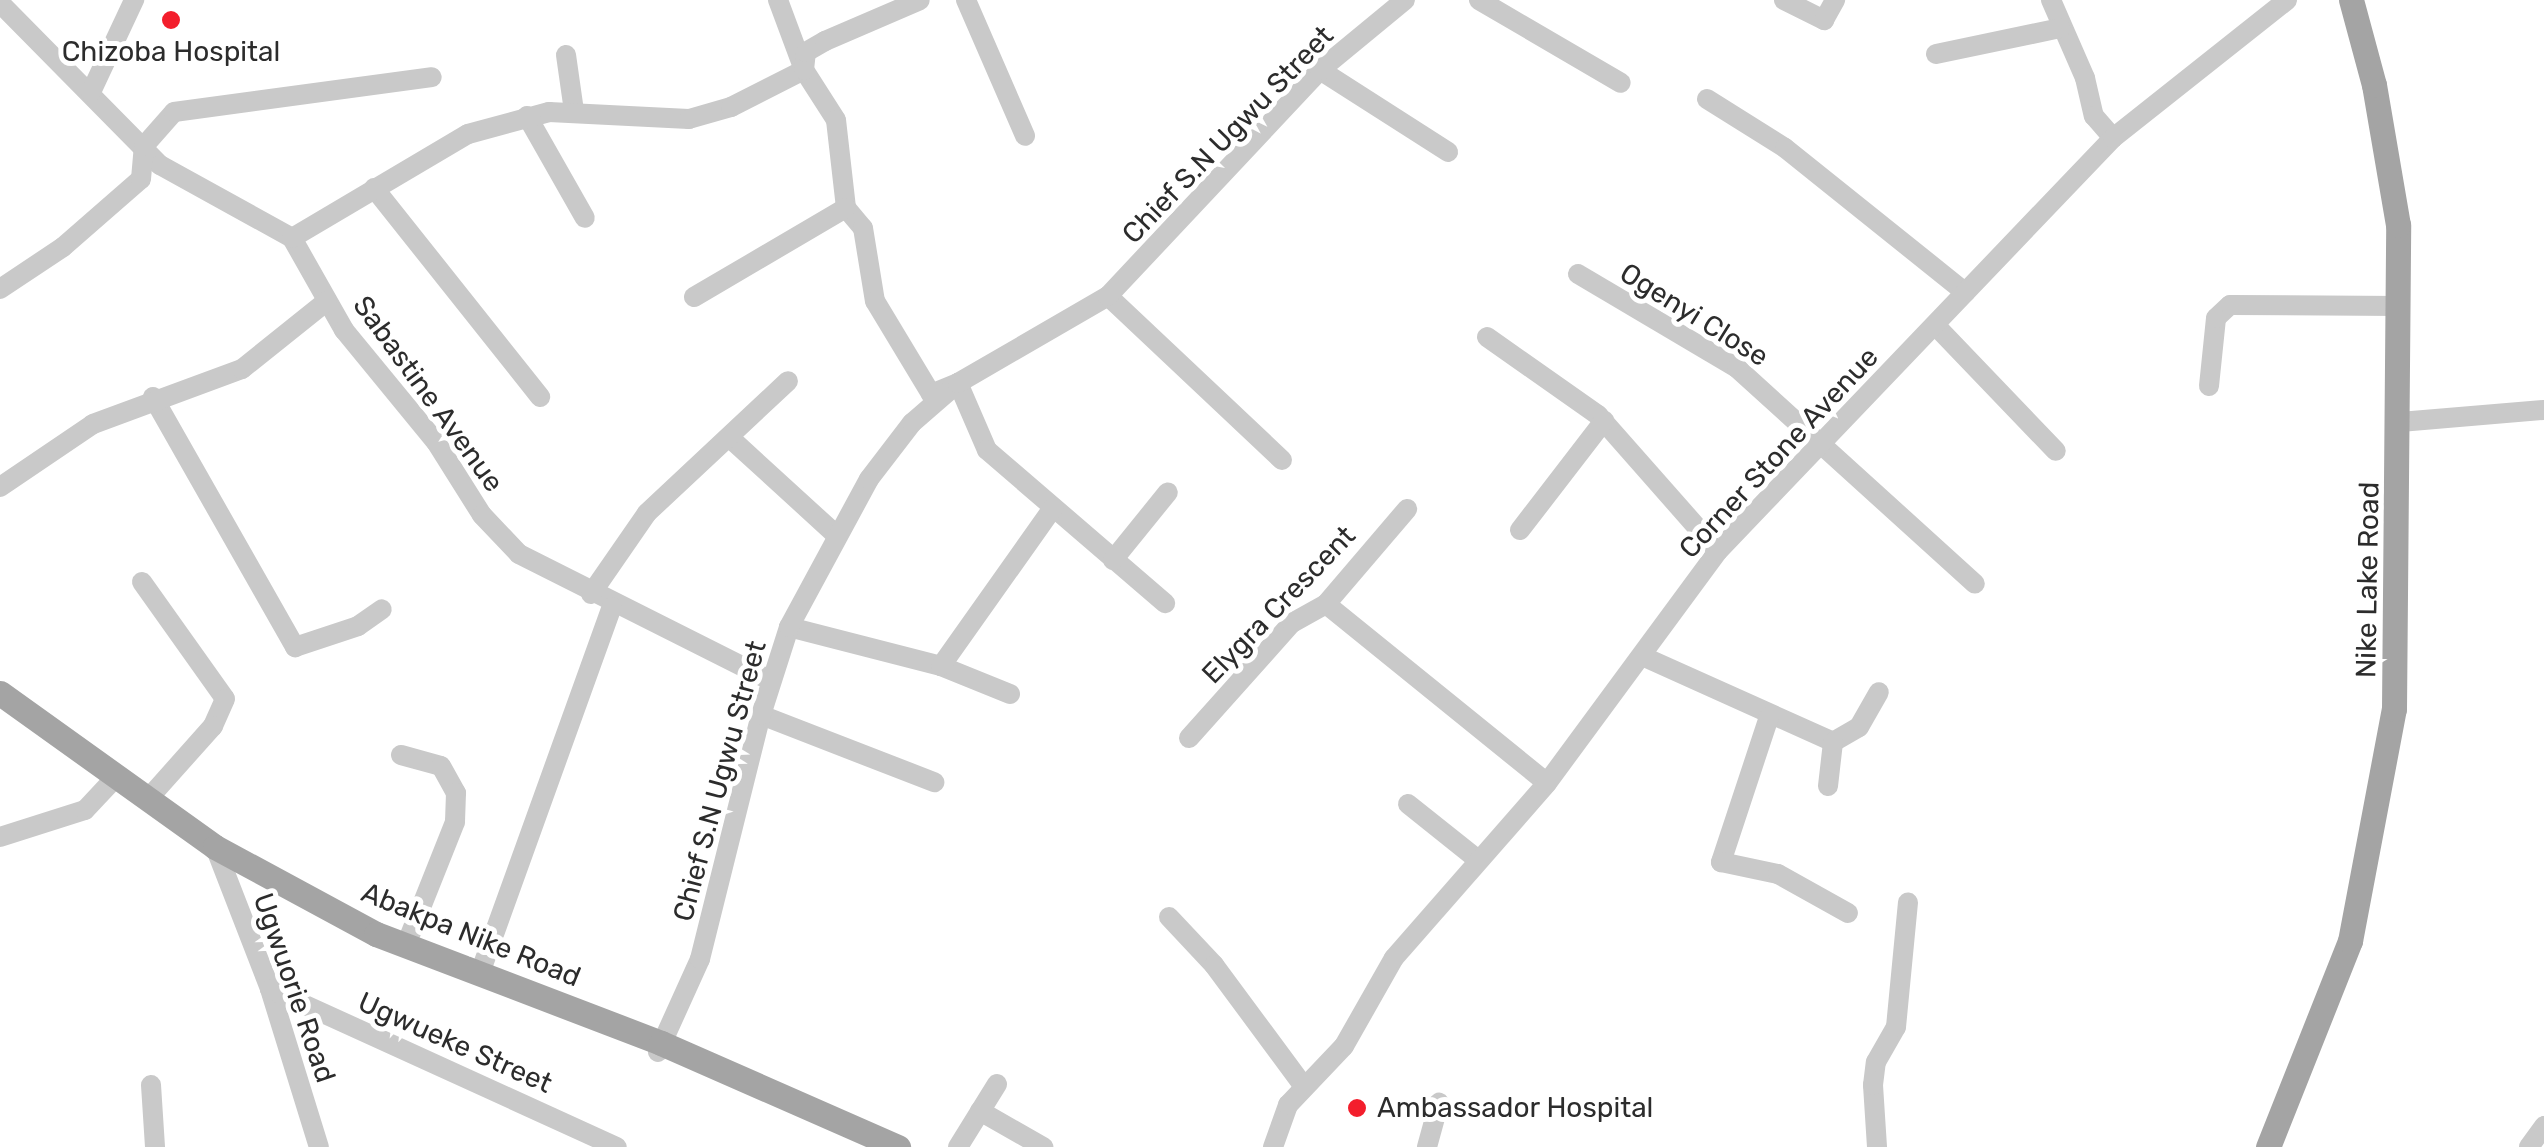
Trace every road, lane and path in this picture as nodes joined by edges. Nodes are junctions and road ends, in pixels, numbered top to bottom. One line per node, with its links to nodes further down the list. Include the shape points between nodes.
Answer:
1 (134, 0): 20 (street)
2 (778, 0): 16 (street)
3 (920, 0): 16 (street, via 806,52)
4 (966, 0): 24 (street)
5 (1405, 0): 17 (street, Chief S.N Ugwu Street)
6 (1479, 0): 19 (street)
7 (1784, 0): 8 (street, via 1824,20)
8 (1835, 0)
9 (2051, 0): 13 (street)
10 (2287, 0): 25 (street, Corner Stone Avenue)
11 (2351, 0): 38 (main road, Nike Lake Road, via 2374,85 2398,226)
12 (0, 4): 20 (street)
13 (2060, 28): 14 (street); 25 (street, via 2085,78 2094,116)
14 (1936, 54)
15 (566, 55): 22 (street)
16 (804, 70): 22 (street, via 731,107 689,119); 29 (street, via 836,120)
17 (1320, 70): 27 (street); 35 (street, Chief S.N Ugwu Street)
18 (432, 77): 26 (street, via 288,100 199,105 174,112)
19 (1621, 83)
20 (91, 92): 26 (street)
21 (1708, 99): 34 (street, via 1786,148)
22 (574, 111): 23 (street)
23 (527, 116): 28 (street, via 468,134); 30 (street)
24 (1024, 136)
25 (2113, 138): 34 (street, Corner Stone Avenue)
26 (144, 146): 31 (street, via 160,165); 33 (street, via 140,179 63,247)
27 (1448, 152)
28 (374, 188): 31 (street); 44 (street)
29 (846, 208): 36 (street); 42 (street, via 862,228 875,302 931,394)
30 (585, 218)
31 (292, 238): 37 (street, Sabastine Avenue)
32 (1578, 274): 50 (street, Ogenyi Close, via 1737,368)
33 (0, 289)
34 (1965, 292): 39 (street, Corner Stone Avenue)
35 (1108, 296): 42 (street, Chief S.N Ugwu Street); 52 (street)
36 (694, 297)
37 (327, 300): 45 (street, via 242,369); 63 (street, Sabastine Avenue, via 436,442 482,515 518,554)
38 (2400, 306): 43 (street, via 2230,306 2216,318); 48 (main road, Nike Lake Road)
39 (1936, 326): 50 (street, Corner Stone Avenue); 51 (street)
40 (1486, 337): 47 (street)
41 (788, 382): 49 (street)
42 (958, 383): 55 (street, via 987,450); 58 (street, Chief S.N Ugwu Street, via 912,423)
43 (2208, 386)
44 (540, 396)
45 (153, 397): 53 (street, via 93,424); 67 (street, via 296,647 358,626)
46 (2544, 410): 48 (street)
47 (1604, 422): 57 (street); 59 (street)
48 (2400, 422): 113 (main road, Nike Lake Road, via 2397,667 2383,787 2350,942)
49 (730, 438): 58 (street); 63 (street, via 647,514)
50 (1823, 445): 59 (street, Corner Stone Avenue); 62 (street, Ogenyi Close)
51 (2056, 451)
52 (1282, 460)
53 (0, 487)
54 (1168, 492): 60 (street)
55 (1053, 508): 60 (street); 70 (street)
56 (1407, 510): 65 (street, Elygra Crescent)
57 (1520, 530)
58 (835, 534): 68 (street, Chief S.N Ugwu Street)
59 (1718, 551): 69 (street, Corner Stone Avenue)
60 (1113, 560): 64 (street)
61 (142, 582): 85 (street, via 226,698 213,726)
62 (1975, 584)
63 (592, 594): 66 (street, Sabastine Avenue)
64 (1165, 604)
65 (1326, 604): 78 (street, Elygra Crescent, via 1292,623); 83 (street)
66 (612, 606): 71 (street, Sabastine Avenue); 94 (street)
67 (382, 609)
68 (790, 627): 70 (street); 71 (street, Chief S.N Ugwu Street)
69 (1642, 656): 77 (street); 83 (street, Corner Stone Avenue)
70 (941, 666): 74 (street)
71 (771, 681): 76 (street, Chief S.N Ugwu Street)
72 (1879, 692): 79 (street, via 1859,726)
73 (0, 693): 81 (main road, Abakpa Nike Road)
74 (1010, 694)
75 (0, 705): 81 (main road, Abakpa Nike Road)
76 (761, 715): 82 (street); 96 (street, Chief S.N Ugwu Street, via 700,959)
77 (1769, 717): 79 (street); 91 (street, via 1722,862 1778,874)
78 (1189, 738)
79 (1833, 742): 84 (street)
80 (401, 755): 93 (street, via 441,766 456,793 455,822)
81 (113, 781): 85 (main road, Abakpa Nike Road); 87 (street, via 84,810); 88 (main road, Abakpa Nike Road)
82 (934, 782)
83 (1547, 783): 89 (street, Corner Stone Avenue)
84 (1828, 786)
85 (148, 800): 88 (main road, Abakpa Nike Road)
86 (1408, 804): 89 (street)
87 (0, 837)
88 (217, 854): 93 (main road, Abakpa Nike Road); 95 (street, Ugwuorie Road); 96 (main road, Abakpa Nike Road, via 380,943)
89 (1476, 859): 98 (street, Corner Stone Avenue, via 1394,958 1344,1046)
90 (1908, 902): 112 (street, via 1896,1027 1876,1062 1873,1085)
91 (1848, 913)
92 (1169, 917): 98 (street, via 1214,965)
93 (406, 945): 94 (main road, Abakpa Nike Road)
94 (480, 973): 96 (main road, Abakpa Nike Road)
95 (270, 989): 104 (street, Ugwuorie Road); 105 (street, Ugwueke Street)
96 (659, 1048): 106 (main road, Abakpa Nike Road); 107 (main road, Abakpa Nike Road)
97 (997, 1084): 101 (street)
98 (1302, 1084): 110 (street, Corner Stone Avenue)
99 (151, 1085): 103 (street)
100 (1438, 1103): 111 (street)
101 (980, 1111): 108 (street); 109 (street)
102 (2544, 1126): 114 (street)
103 (154, 1147)
104 (320, 1147)
105 (617, 1147)
106 (874, 1147)
107 (898, 1147)
108 (958, 1147)
109 (1043, 1147)
110 (1273, 1147)
111 (1427, 1147)
112 (1877, 1147)
113 (2268, 1147)
114 (2529, 1147)

